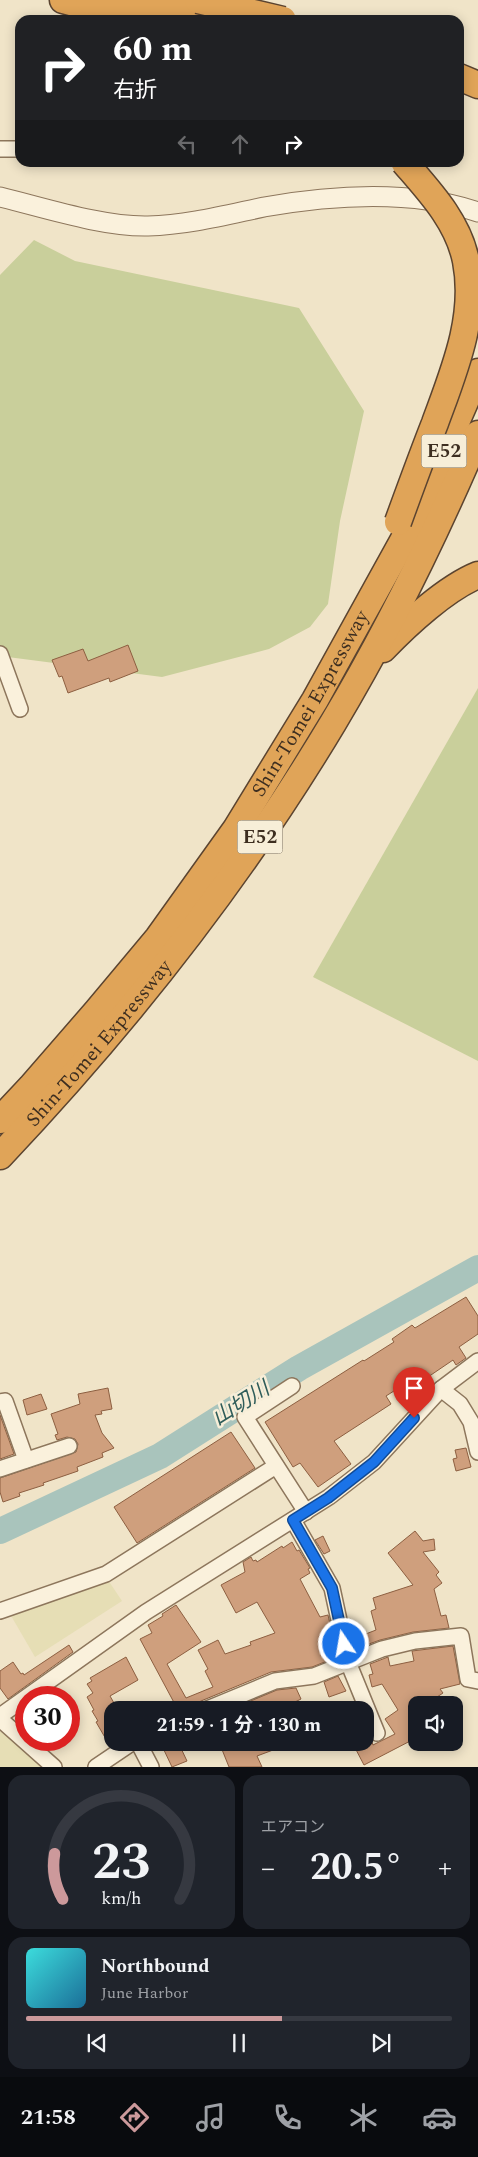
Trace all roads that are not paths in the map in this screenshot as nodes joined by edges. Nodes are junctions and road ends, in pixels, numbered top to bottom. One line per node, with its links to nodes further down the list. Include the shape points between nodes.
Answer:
1 (63, 0): 5 (highway)
2 (88, 0): 5 (highway)
3 (198, 0): 8 (highway, bridge)
4 (259, 0): 7 (street)
5 (140, 13): 6 (highway)
6 (165, 15)
7 (253, 15)
8 (262, 15)
9 (464, 79): 10 (highway)
10 (478, 85)
11 (464, 93): 12 (highway)
12 (478, 99)
13 (0, 149): 14 (street)
14 (15, 149)
15 (408, 167): 20 (highway, bridge, via 436,198 454,228 466,261 468,311)
16 (3, 201): 17 (street, via 103,221 147,226 185,224 298,202 361,197 435,202)
17 (478, 212)
18 (478, 372): 20 (highway, Shin-Tomei Expressway / E52)
19 (478, 434): 20 (highway, Shin-Tomei Expressway / E52)
20 (412, 530): 23 (highway, Shin-Tomei Expressway / E52, via 407,590); 25 (highway, Shin-Tomei Expressway / E52, via 315,700 236,829)
21 (477, 575): 23 (highway, via 442,596 389,642)
22 (0, 654): 24 (street)
23 (363, 670): 25 (highway, Shin-Tomei Expressway / E52, via 290,791 217,898 114,1029)
24 (20, 709)
25 (40, 1096): 26 (highway, Shin-Tomei Expressway / E52); 27 (highway, Shin-Tomei Expressway / E52)
26 (0, 1120)
27 (0, 1156)
28 (478, 1361): 30 (street)
29 (292, 1386): 35 (street, via 245,1417)
30 (441, 1389): 33 (street, via 460,1404 471,1422); 37 (street, via 374,1462)
31 (0, 1402): 34 (street, via 4,1401)
32 (70, 1446): 34 (street)
33 (478, 1452)
34 (26, 1460): 36 (street)
35 (276, 1466): 37 (street); 38 (street, via 106,1574)
36 (0, 1469)
37 (299, 1516): 39 (street, via 332,1588); 42 (street, via 146,1612)
38 (0, 1611)
39 (348, 1662): 40 (street, via 415,1641 461,1636 468,1679); 41 (street, via 314,1676 275,1681); 43 (street)
40 (478, 1681)
41 (227, 1701)
42 (0, 1717): 46 (street)
43 (377, 1733)
44 (120, 1751): 47 (street)
45 (143, 1751): 48 (street)
46 (54, 1767)
47 (96, 1767)
48 (151, 1767)

